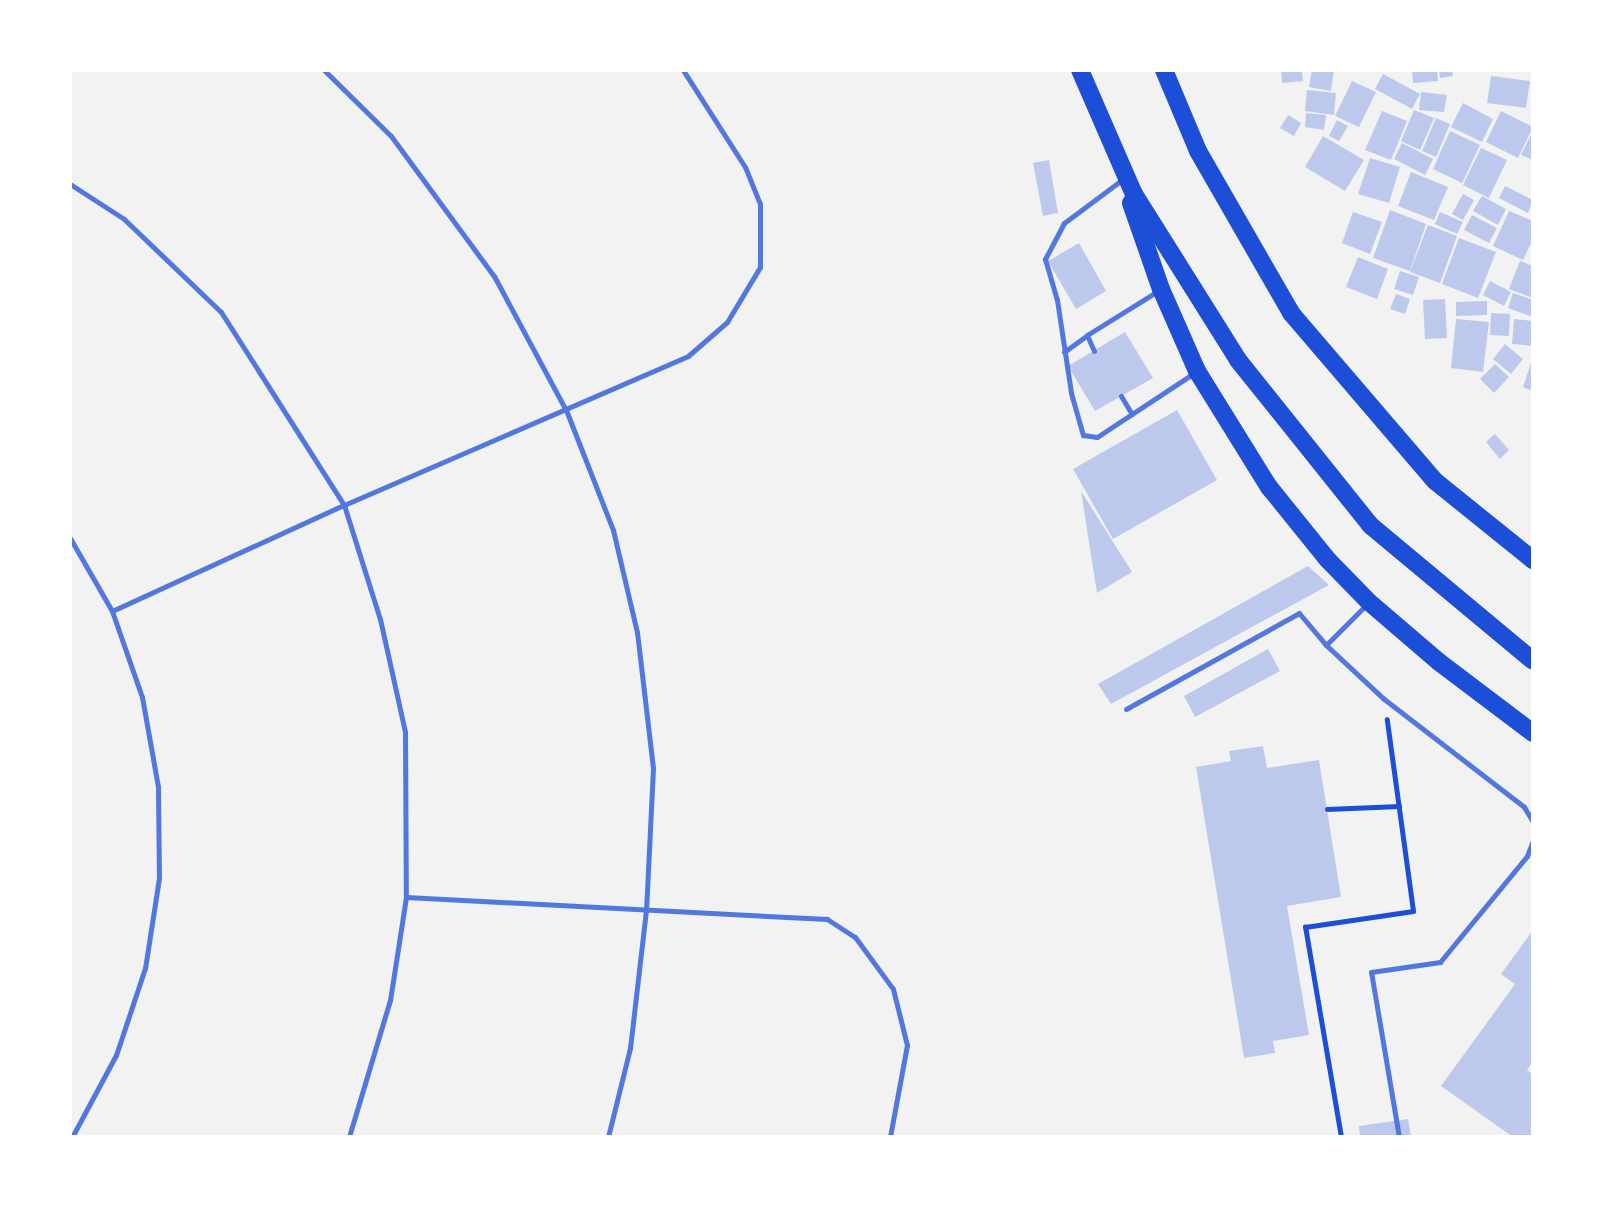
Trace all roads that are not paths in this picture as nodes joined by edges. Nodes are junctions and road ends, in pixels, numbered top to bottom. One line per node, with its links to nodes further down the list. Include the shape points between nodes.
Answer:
1 (324, 70): 14 (lane, via 390,136 494,275)
2 (684, 70): 14 (lane, via 745,167 760,204 760,267 727,322 688,356)
3 (1080, 70): 5 (main road)
4 (1164, 70): 18 (main road, via 1198,151 1291,313 1435,481)
5 (1114, 150): 6 (main road); 22 (main road, via 1134,194 1238,360 1370,525)
6 (1123, 180): 8 (main road); 11 (lane, via 1065,223 1045,259 1057,300)
7 (70, 184): 16 (lane, via 124,219 221,312)
8 (1161, 289): 9 (lane); 12 (main road)
9 (1087, 335): 10 (lane); 11 (lane)
10 (1094, 351)
11 (1064, 352): 15 (lane, via 1083,435 1097,437)
12 (1197, 371): 15 (lane); 19 (main road, via 1269,487)
13 (1121, 397): 15 (lane)
14 (566, 410): 16 (lane); 28 (lane, via 613,530 637,632 653,768)
15 (1132, 414)
16 (344, 505): 20 (lane); 27 (lane, via 380,620 405,732)
17 (70, 538): 20 (lane)
18 (1533, 560)
19 (1368, 602): 21 (lane); 24 (main road)
20 (113, 611): 29 (lane, via 142,697 158,787 159,878 145,968 116,1055)
21 (1326, 645): 23 (lane, via 1299,613); 25 (lane, via 1384,699 1524,807)
22 (1533, 662)
23 (1126, 709)
24 (1533, 733)
25 (1533, 822)
26 (1533, 840): 33 (lane, via 1527,856 1440,962 1371,972)
27 (406, 897): 28 (lane); 30 (lane, via 390,1000)
28 (646, 910): 31 (lane, via 630,1048); 32 (lane, via 827,919 855,937 893,989 907,1045)
29 (72, 1137)
30 (349, 1137)
31 (608, 1137)
32 (890, 1137)
33 (1399, 1137)

